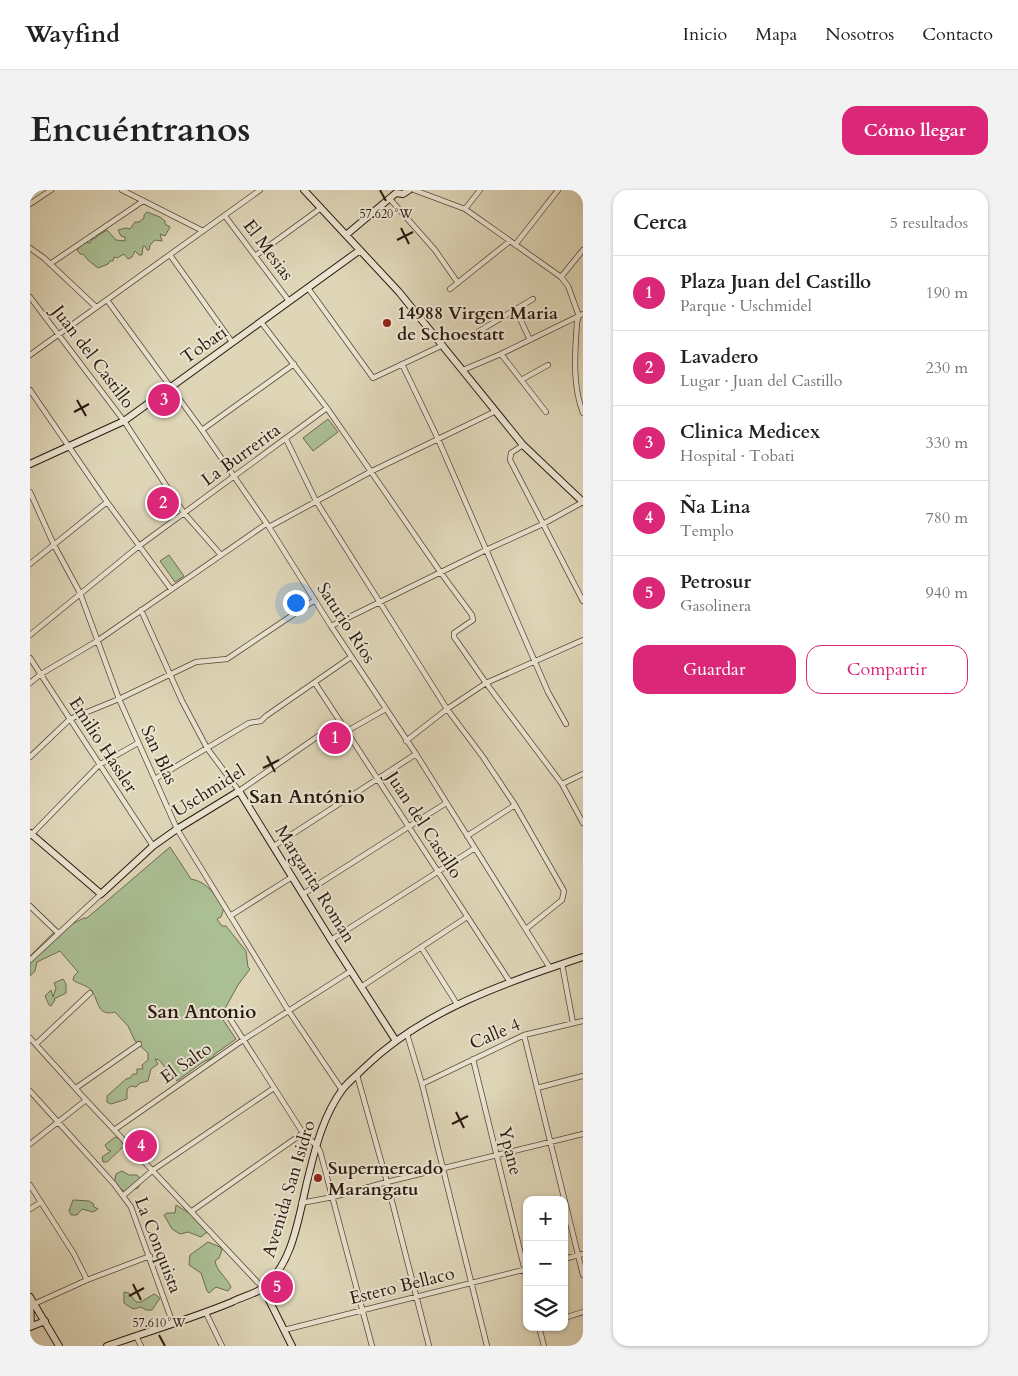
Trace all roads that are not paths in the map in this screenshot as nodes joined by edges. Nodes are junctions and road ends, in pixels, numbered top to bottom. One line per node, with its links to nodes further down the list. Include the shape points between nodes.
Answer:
1 (51, 190): 13 (street)
2 (122, 190): 10 (street)
3 (260, 190): 16 (street)
4 (304, 190): 14 (main road)
5 (409, 190): 9 (main road, via 402,194)
6 (414, 190): 15 (street)
7 (480, 190): 15 (street)
8 (558, 190): 20 (street)
9 (393, 191): 11 (main road)
10 (132, 192): 12 (street)
11 (389, 198): 18 (main road); 28 (street, via 435,250)
12 (143, 201): 17 (street); 26 (street)
13 (30, 204)
14 (322, 208): 18 (main road); 25 (street)
15 (465, 209): 19 (street)
16 (224, 216): 17 (street); 25 (street, El Mesias)
17 (203, 231): 24 (street)
18 (346, 234): 22 (main road)
19 (510, 241): 20 (street); 28 (street)
20 (515, 245): 27 (street)
21 (30, 248): 26 (street)
22 (360, 250): 29 (main road, Tobati); 43 (main road)
23 (583, 250): 27 (street)
24 (170, 255): 33 (street); 42 (street)
25 (255, 256): 34 (street, El Mesias)
26 (50, 264): 35 (street)
27 (561, 277): 37 (street)
28 (458, 283): 30 (street)
29 (308, 288): 34 (main road, Tobati); 47 (street, via 373,378)
30 (450, 290)
31 (30, 297): 40 (street, Juan del Castillo)
32 (533, 299): 36 (street)
33 (107, 300): 35 (street); 51 (street, Saturio Ríos)
34 (290, 301): 38 (main road, Tobati)
35 (96, 308): 40 (street)
36 (516, 310): 39 (street); 41 (street)
37 (581, 315): 41 (street); 56 (street, via 577,322 574,368)
38 (262, 322): 42 (main road, Tobati); 46 (street)
39 (476, 333)
40 (59, 334): 45 (street); 57 (street, Juan del Castillo)
41 (530, 340): 44 (street)
42 (232, 342): 51 (main road, Tobati)
43 (443, 345): 47 (street); 49 (main road)
44 (501, 354): 49 (street); 50 (street)
45 (30, 355)
46 (294, 364): 53 (street); 58 (street)
47 (402, 364): 60 (street)
48 (548, 366): 50 (street)
49 (463, 370): 54 (main road)
50 (521, 380): 55 (street)
51 (169, 388): 57 (main road, Tobati); 58 (street, Saturio Ríos)
52 (30, 390): 62 (street)
53 (327, 408): 59 (street, La Burrerita); 64 (street)
54 (496, 411): 60 (street); 61 (main road)
55 (546, 412)
56 (583, 413)
57 (124, 421): 62 (main road, Tobati); 70 (street, Juan del Castillo)
58 (202, 430): 65 (street, Saturio Ríos)
59 (286, 439): 65 (street, La Burrerita); 67 (street)
60 (438, 439): 64 (street); 75 (street)
61 (523, 445): 69 (main road); 71 (street, via 511,453 510,460)
62 (69, 447): 63 (main road, Tobati); 68 (street)
63 (30, 464)
64 (370, 472): 67 (street); 78 (street)
65 (234, 477): 70 (street, La Burrerita); 72 (street, Saturio Ríos)
66 (30, 492): 73 (street, San Blas)
67 (316, 501): 72 (street); 83 (street)
68 (107, 502): 73 (street); 74 (street)
69 (583, 502): 71 (street)
70 (184, 513): 74 (street, La Burrerita); 76 (street, Juan del Castillo)
71 (543, 524): 75 (street); 82 (street)
72 (267, 525): 76 (street); 81 (street, Saturio Ríos)
73 (54, 545): 77 (street); 80 (street, San Blas)
74 (139, 546): 79 (street); 80 (street, La Burrerita)
75 (486, 550): 78 (street); 91 (street)
76 (221, 555): 79 (street)
77 (30, 564)
78 (440, 573): 83 (street); 96 (street, via 473,618 453,636)
79 (171, 589): 84 (street)
80 (80, 593): 86 (street, La Burrerita); 88 (street, San Blas)
81 (315, 600): 85 (street, Saturio Ríos); 93 (street, via 226,659 196,662)
82 (583, 601)
83 (380, 603): 85 (street); 98 (street)
84 (141, 610): 88 (street); 93 (street, Margarita Roman)
85 (331, 626): 89 (street, Saturio Ríos)
86 (30, 635)
87 (583, 640): 91 (street)
88 (97, 641): 92 (street); 97 (street, San Blas)
89 (351, 657): 95 (street); 99 (street, Saturio Ríos)
90 (30, 658): 92 (street, Emilio Hassler)
91 (534, 662): 96 (street); 102 (street)
92 (41, 674): 94 (street); 100 (street, Emilio Hassler)
93 (170, 674): 97 (street); 106 (street, Margarita Roman)
94 (30, 683)
95 (315, 683): 101 (street, Juan del Castillo); 106 (street, via 261,721 249,723)
96 (486, 683): 98 (street); 113 (street)
97 (119, 699): 100 (street); 105 (street, San Blas)
98 (447, 709): 104 (street); 116 (street)
99 (386, 710): 103 (street); 104 (street, Saturio Ríos)
100 (70, 719): 108 (street); 109 (street, Emilio Hassler)
101 (340, 721): 103 (street, Juan del Castillo); 114 (street, Uschmidel)
102 (566, 724)
103 (347, 731): 112 (street, Juan del Castillo)
104 (406, 741): 107 (street, Saturio Ríos)
105 (138, 743): 109 (street); 111 (street, San Blas)
106 (206, 748): 111 (street); 114 (street, Margarita Roman)
107 (416, 754): 112 (street); 115 (street, Saturio Ríos)
108 (30, 757)
109 (98, 765): 120 (street); 122 (street, Emilio Hassler)
110 (583, 774): 113 (street)
111 (155, 779): 119 (street, San Blas)
112 (378, 779): 118 (street, Juan del Castillo); 123 (street)
113 (562, 784): 117 (street)
114 (239, 791): 119 (main road, Uschmidel); 123 (main road, Margarita Roman)
115 (446, 803): 118 (street); 121 (street, Saturio Ríos)
116 (515, 805): 121 (street); 132 (street, via 564,891 562,900)
117 (583, 823)
118 (408, 826): 125 (street, Juan del Castillo); 128 (street)
119 (177, 829): 122 (main road, Uschmidel); 130 (street, San Blas)
120 (31, 835): 127 (main road)
121 (467, 836): 124 (street, Saturio Ríos)
122 (153, 846): 127 (main road, Uschmidel)
123 (274, 846): 126 (main road, Margarita Roman)
124 (474, 848): 125 (street); 132 (street, Saturio Ríos)
125 (438, 871): 131 (street, Juan del Castillo); 134 (street)
126 (292, 877): 128 (main road, Margarita Roman); 130 (street)
127 (101, 894): 133 (street)
128 (303, 894): 134 (main road, Margarita Roman)
129 (30, 906): 133 (street)
130 (230, 916): 145 (street, San Blas)
131 (467, 917): 135 (street); 141 (street, Juan del Castillo)
132 (526, 929): 139 (street, Saturio Ríos)
133 (58, 933): 137 (street)
134 (331, 940): 140 (main road, Margarita Roman)
135 (421, 947): 142 (street); 144 (street)
136 (583, 957): 138 (main road, Avenida San Isidro)
137 (30, 960)
138 (562, 964): 139 (main road, Avenida San Isidro); 148 (street)
139 (550, 968): 141 (main road, Avenida San Isidro)
140 (351, 971): 142 (main road, Margarita Roman); 145 (street, El Salto)
141 (510, 982): 144 (main road, Avenida San Isidro)
142 (361, 987): 153 (main road, Margarita Roman)
143 (90, 993): 154 (street)
144 (457, 1004): 149 (main road, Avenida San Isidro)
145 (288, 1010): 152 (street, El Salto); 163 (street, San Blas)
146 (227, 1014): 152 (street)
147 (583, 1021): 148 (street, Calle 4)
148 (573, 1023): 150 (street, Calle 4)
149 (406, 1034): 153 (main road, Avenida San Isidro); 159 (street)
150 (524, 1035): 156 (street, Calle 4); 162 (street)
151 (30, 1038): 154 (street)
152 (243, 1040): 161 (street); 167 (street, El Salto)
153 (396, 1041): 157 (main road, Avenida San Isidro)
154 (36, 1044): 160 (street)
155 (139, 1044): 160 (street)
156 (473, 1059): 159 (street, Calle 4); 173 (street, Ypane)
157 (357, 1075): 163 (main road, Avenida San Isidro); 176 (street)
158 (583, 1076): 162 (street)
159 (422, 1084): 174 (street)
160 (76, 1088): 165 (street)
161 (274, 1088): 168 (street); 175 (street)
162 (537, 1088): 170 (street)
163 (342, 1090): 172 (main road, Avenida San Isidro)
164 (30, 1091): 166 (street, La Conquista)
165 (86, 1100): 166 (street); 167 (street)
166 (58, 1122): 171 (street); 178 (street, La Conquista)
167 (114, 1130): 175 (street)
168 (303, 1133): 172 (street); 183 (street)
169 (583, 1134): 170 (street)
170 (550, 1142): 173 (street); 184 (street)
171 (30, 1144)
172 (316, 1145): 179 (street); 181 (main road, Avenida San Isidro)
173 (496, 1155): 174 (street); 186 (street, Ypane)
174 (443, 1168): 176 (street); 190 (street)
175 (153, 1170): 178 (street); 183 (street)
176 (387, 1182): 179 (street); 192 (street)
177 (30, 1185): 180 (street)
178 (124, 1195): 185 (street, La Conquista)
179 (333, 1198): 181 (street); 194 (street)
180 (40, 1202): 182 (street); 189 (street)
181 (301, 1204): 191 (main road, Avenida San Isidro, via 279,1271)
182 (30, 1209)
183 (192, 1211): 191 (street)
184 (580, 1255): 188 (street)
185 (150, 1256): 189 (street); 199 (street, La Conquista)
186 (523, 1258)
187 (523, 1270): 190 (street, Estero Bellaco)
188 (583, 1275)
189 (87, 1280): 193 (street)
190 (470, 1283): 192 (street, Estero Bellaco); 211 (street)
191 (263, 1288): 196 (main road, Avenida San Isidro); 201 (main road)
192 (416, 1297): 194 (street, Estero Bellaco); 210 (street)
193 (31, 1300): 198 (main road); 200 (main road)
194 (363, 1310): 201 (street, Estero Bellaco); 209 (street)
195 (583, 1312): 197 (street)
196 (206, 1313): 199 (main road, Avenida San Isidro); 207 (street)
197 (568, 1317)
198 (45, 1321): 200 (main road); 204 (main road)
199 (173, 1324): 203 (main road, Avenida San Isidro)
200 (30, 1327)
201 (284, 1330): 208 (main road)
202 (540, 1331): 212 (street)
203 (136, 1336): 205 (main road, Avenida San Isidro); 206 (street)
204 (59, 1346)
205 (107, 1346)
206 (141, 1346)
207 (222, 1346)
208 (292, 1346)
209 (372, 1346)
210 (429, 1346)
211 (487, 1346)
212 (544, 1346)

